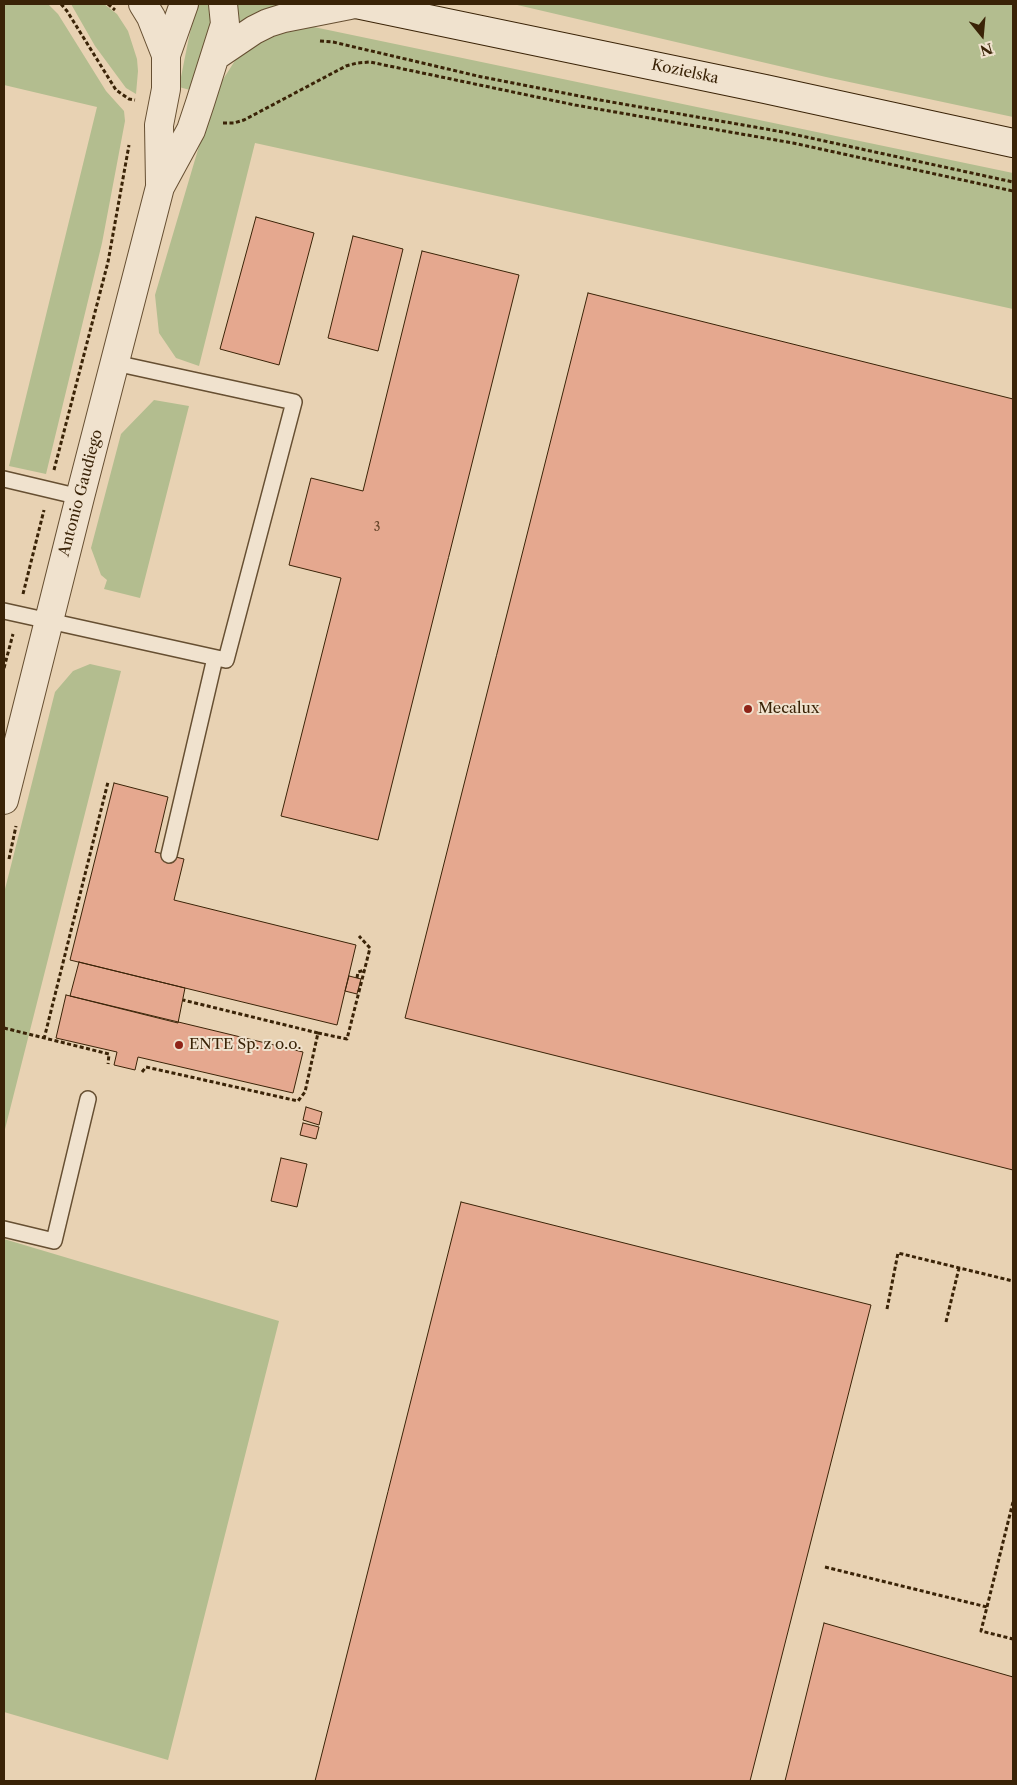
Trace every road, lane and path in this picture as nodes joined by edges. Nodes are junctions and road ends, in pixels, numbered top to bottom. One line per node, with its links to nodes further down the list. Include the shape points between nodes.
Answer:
1 (61, 4): 9 (path, via 116,90)
2 (143, 4): 7 (street, Antonio Gaudiego)
3 (184, 4): 7 (street, Antonio Gaudiego)
4 (224, 4): 8 (street, Antonio Gaudiego, via 225,24)
5 (355, 4): 8 (street, via 268,23); 12 (street, Kozielska, via 765,88)
6 (316, 41): 13 (path, via 333,42 482,78 783,132)
7 (166, 55): 14 (street, Antonio Gaudiego, via 166,89 159,125)
8 (217, 55): 14 (street, Antonio Gaudiego, via 191,130)
9 (138, 101)
10 (216, 122): 15 (path, via 244,120 346,66 370,62 575,105 793,143)
11 (131, 139): 17 (path, via 108,262)
12 (1013, 144)
13 (1013, 182)
14 (160, 187): 16 (street, Antonio Gaudiego)
15 (1013, 191)
16 (115, 363): 19 (street, Antonio Gaudiego); 25 (lane, via 294,402 226,660)
17 (54, 473)
18 (4, 479): 19 (lane)
19 (80, 497): 23 (street, Antonio Gaudiego)
20 (45, 507): 21 (path)
21 (29, 571)
22 (4, 611): 23 (lane)
23 (48, 621): 25 (lane); 28 (street, Antonio Gaudiego)
24 (11, 639): 26 (path)
25 (215, 658): 30 (lane)
26 (4, 668)
27 (108, 782): 38 (path)
28 (4, 800)
29 (16, 825): 31 (path)
30 (169, 855)
31 (9, 858)
32 (358, 936): 33 (path, via 370,948)
33 (365, 970): 34 (path, via 358,972); 37 (path, via 347,1040)
34 (357, 978)
35 (182, 1000): 37 (path)
36 (4, 1028): 38 (path)
37 (318, 1033): 40 (path, via 305,1092 298,1102 146,1067)
38 (44, 1038): 39 (path, via 109,1054)
39 (108, 1064)
40 (142, 1072)
41 (88, 1099): 42 (lane, via 54,1241)
42 (4, 1229)
43 (959, 1268): 44 (path); 45 (path, via 898,1253); 46 (path)
44 (1013, 1281)
45 (887, 1309)
46 (946, 1322)
47 (1013, 1502): 49 (path)
48 (825, 1567): 49 (path)
49 (987, 1607): 50 (path, via 981,1631)
50 (1013, 1640)

